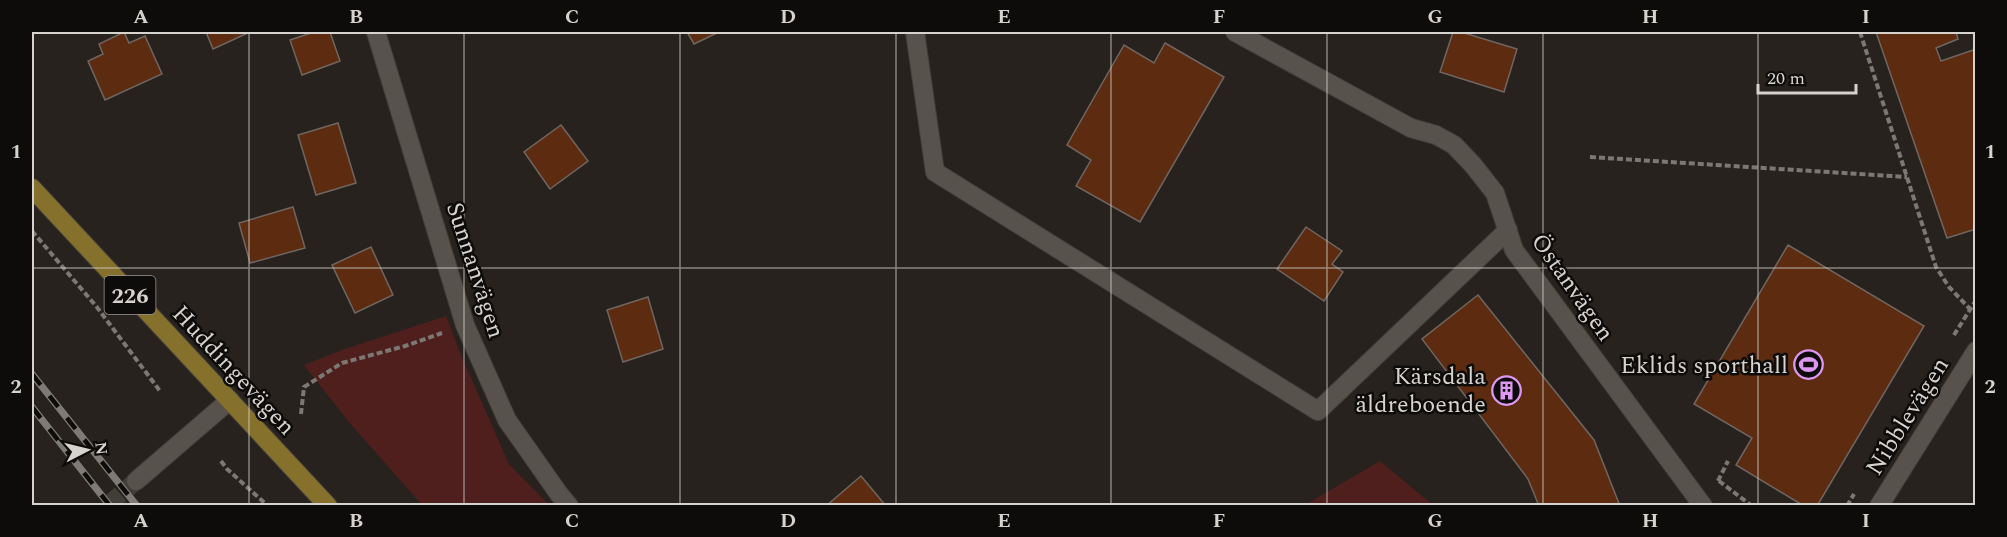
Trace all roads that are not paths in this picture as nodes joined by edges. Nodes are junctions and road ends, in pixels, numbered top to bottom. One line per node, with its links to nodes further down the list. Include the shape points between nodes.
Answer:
1 (376, 32): 10 (street, Sunnanvägen, via 465,325 507,420)
2 (915, 32): 5 (street, via 935,172 1318,411)
3 (1235, 32): 5 (street, Östanvägen, via 1411,128 1454,145 1495,194)
4 (32, 188): 7 (main road, Huddingevägen / 226)
5 (1508, 230): 11 (street, Östanvägen, via 1514,250)
6 (1976, 351): 12 (street, Nibblevägen)
7 (230, 400): 8 (street); 9 (main road, Huddingevägen / 226)
8 (136, 481)
9 (328, 506)
10 (569, 506)
11 (1703, 506)
12 (1880, 506)

